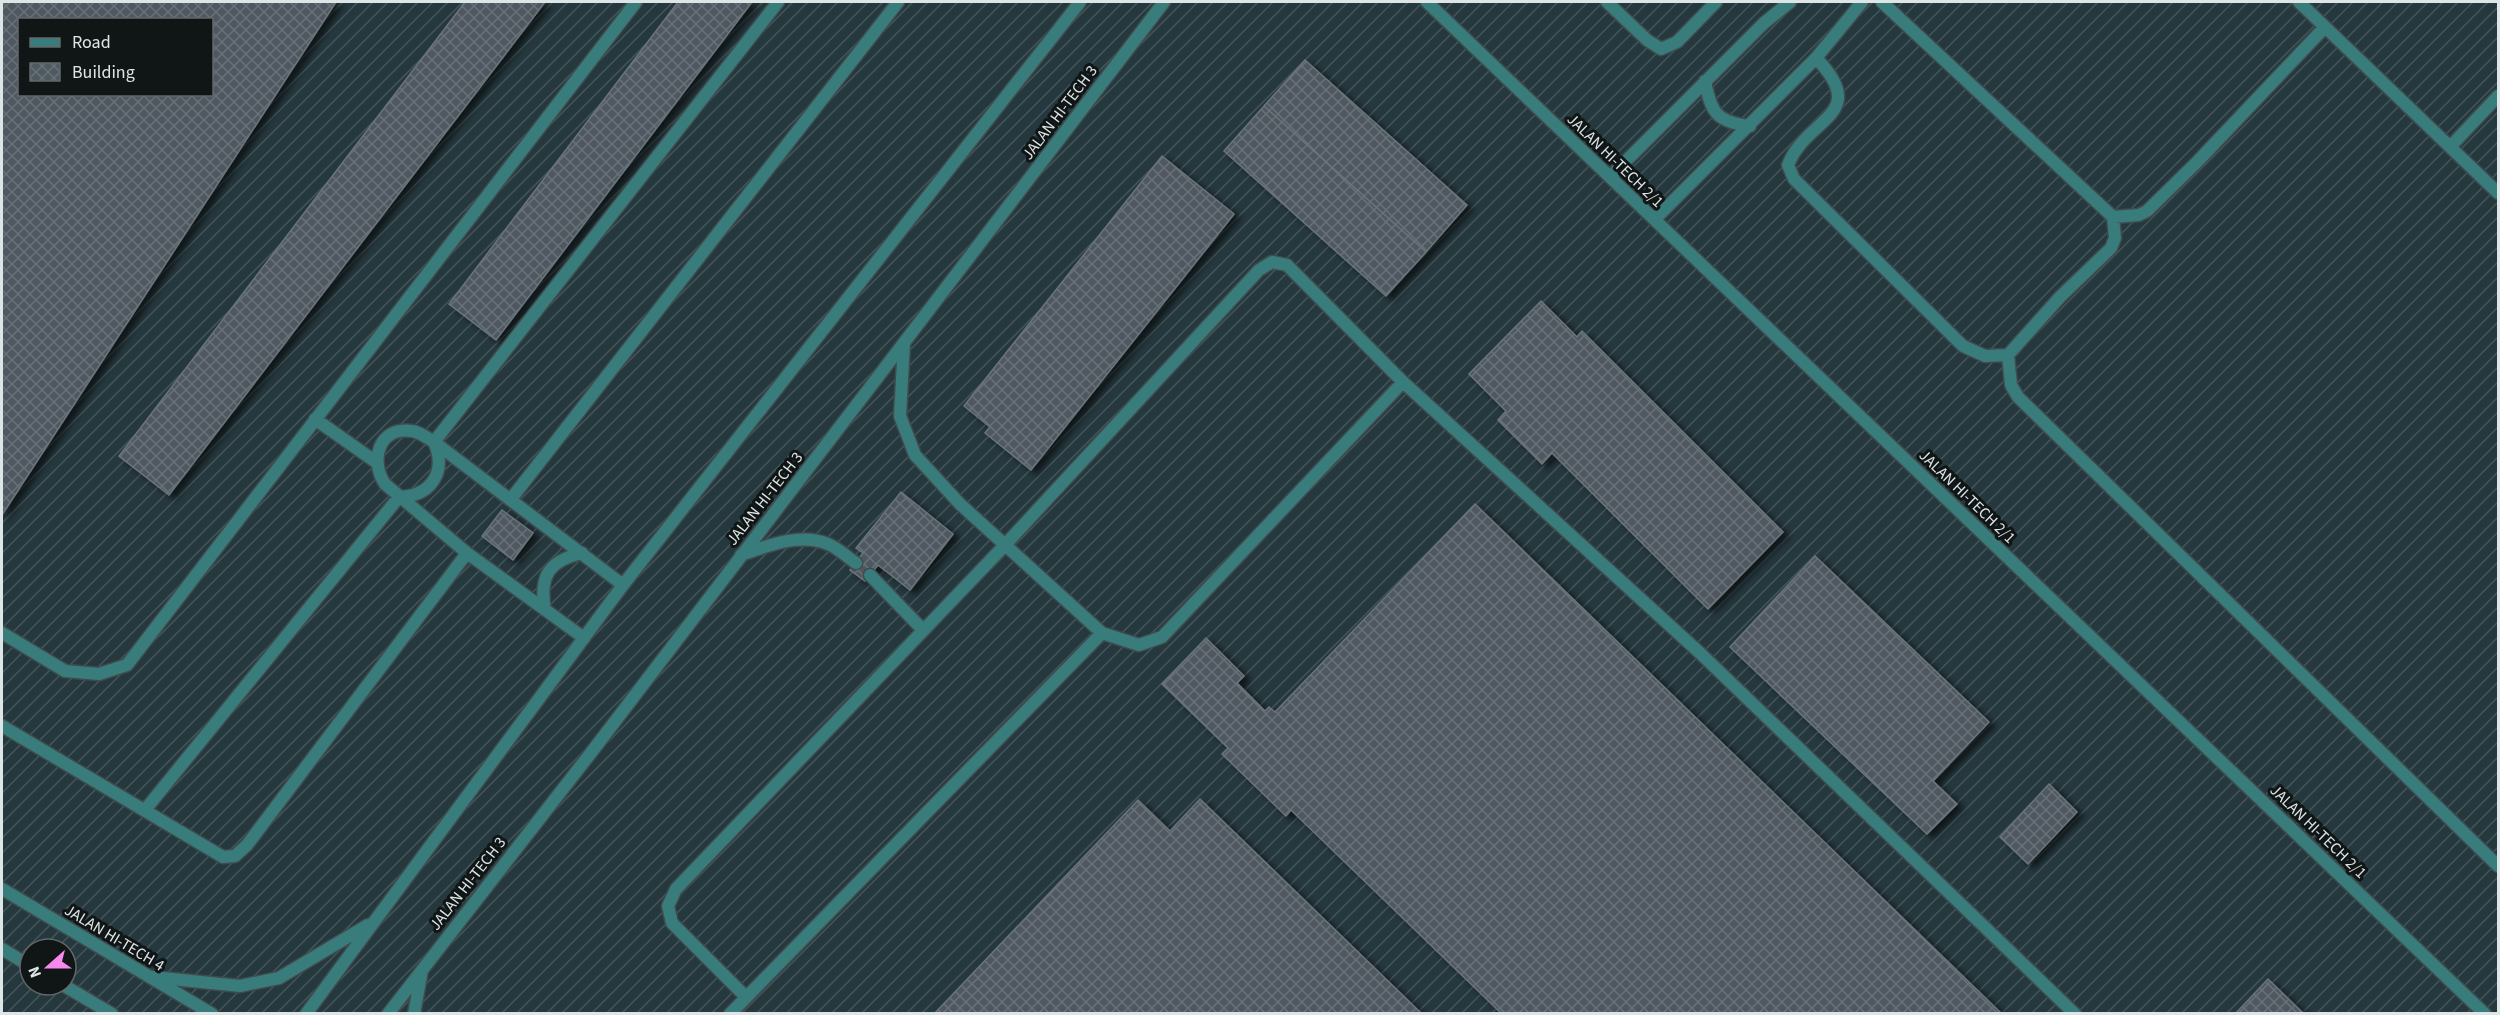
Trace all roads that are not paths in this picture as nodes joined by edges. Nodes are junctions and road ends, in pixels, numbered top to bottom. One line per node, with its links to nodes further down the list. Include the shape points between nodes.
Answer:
1 (636, 2): 26 (street)
2 (778, 2): 27 (street)
3 (898, 2): 30 (street)
4 (1080, 2): 37 (street)
5 (1164, 2): 23 (street, JALAN HI-TECH 3)
6 (1427, 2): 19 (street, JALAN HI-TECH 2/1)
7 (1607, 2): 8 (street, via 1661,49 1677,42)
8 (1716, 2)
9 (1790, 2): 15 (street, via 1764,22)
10 (1862, 2): 14 (street)
11 (1882, 2): 21 (street)
12 (2299, 2): 13 (street)
13 (2325, 27): 18 (street); 21 (street, via 2147,211)
14 (1816, 58): 17 (street); 24 (street, via 1833,76 1839,95 1832,114 1793,151 1788,165 1794,179 1963,345 1985,356)
15 (1705, 81): 17 (street, via 1709,103 1717,114 1729,123); 19 (street)
16 (2499, 96): 18 (street)
17 (1750, 126): 22 (street)
18 (2450, 147): 20 (street)
19 (1610, 177): 22 (street, JALAN HI-TECH 2/1)
20 (2499, 193)
21 (2113, 217): 24 (street, via 2115,238 2111,248)
22 (1655, 219): 61 (street, JALAN HI-TECH 2/1)
23 (904, 344): 31 (street, via 900,416 915,455); 34 (street, JALAN HI-TECH 3)
24 (2008, 355): 45 (street, via 2011,385 2019,397)
25 (1403, 382): 31 (street, via 1287,265 1272,262 1259,270); 41 (street, via 1162,637 1139,645); 60 (street, via 1700,653)
26 (315, 419): 28 (street); 40 (street, via 127,665 99,674 66,671)
27 (434, 441): 28 (street, via 415,431 393,434 378,450); 29 (street, via 440,466 436,478 420,493); 30 (street)
28 (375, 462): 29 (street, via 385,484)
29 (399, 496): 32 (street); 44 (street)
30 (511, 499): 33 (street)
31 (1005, 545): 39 (street); 41 (street)
32 (467, 553): 38 (street); 44 (street, via 235,856 223,857)
33 (582, 554): 37 (street); 38 (street, via 556,563 546,576 542,590)
34 (741, 555): 35 (street, via 800,539 828,544); 50 (street, JALAN HI-TECH 3)
35 (856, 563)
36 (870, 575): 39 (street)
37 (623, 585): 42 (street)
38 (545, 610): 42 (street)
39 (923, 630): 53 (street, via 676,889 668,906 672,923)
40 (2, 633)
41 (1101, 633): 53 (street)
42 (584, 638): 47 (street)
43 (2, 726): 44 (street)
44 (145, 810)
45 (2499, 866)
46 (2, 889): 51 (street, JALAN HI-TECH 4)
47 (374, 921): 51 (street, via 279,978 240,986); 56 (street)
48 (2, 949): 49 (street)
49 (18, 959)
50 (423, 966): 57 (street, JALAN HI-TECH 3); 58 (street)
51 (149, 976): 55 (street, JALAN HI-TECH 4)
52 (78, 994): 54 (street)
53 (746, 997): 59 (street)
54 (112, 1014)
55 (212, 1014)
56 (306, 1014)
57 (388, 1014)
58 (414, 1014)
59 (730, 1014)
60 (2075, 1014)
61 (2485, 1014)

